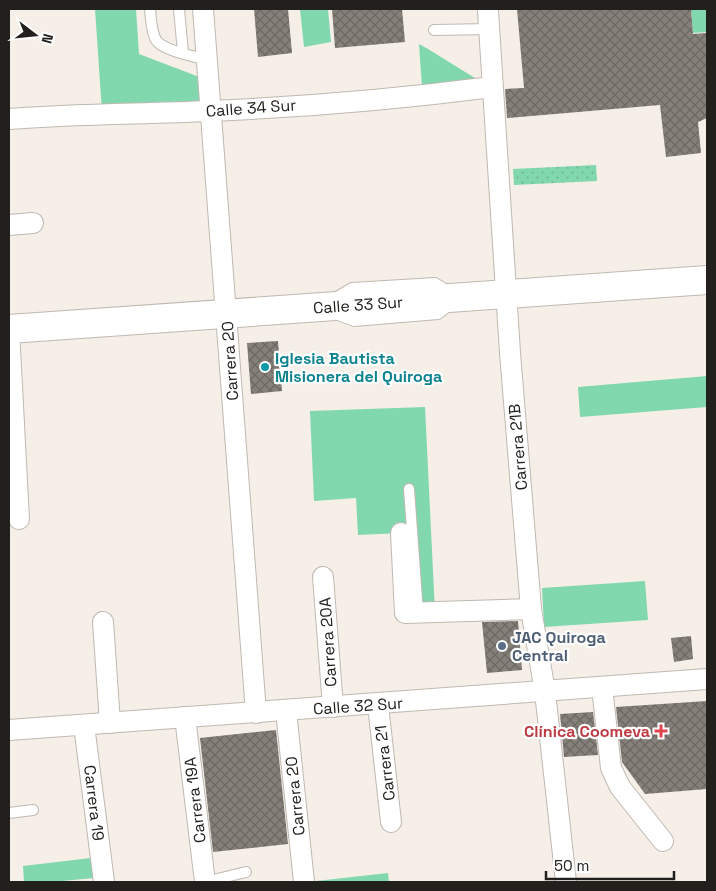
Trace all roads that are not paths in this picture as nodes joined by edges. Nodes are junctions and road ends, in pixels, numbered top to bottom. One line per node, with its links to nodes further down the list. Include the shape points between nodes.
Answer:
1 (150, 9): 6 (lane, via 156,40 162,46)
2 (178, 9): 6 (lane)
3 (202, 9): 7 (street, Carrera 20)
4 (488, 20): 5 (lane); 8 (street, Carrera 21B)
5 (434, 30)
6 (183, 53): 7 (lane)
7 (207, 60): 9 (street, Carrera 20)
8 (492, 87): 9 (street, Calle 34 Sur, via 422,96); 14 (street, Carrera 21B)
9 (211, 111): 10 (street, Calle 34 Sur); 15 (street, Carrera 20)
10 (9, 119)
11 (33, 223): 12 (street)
12 (9, 225)
13 (707, 280): 14 (street, Calle 33 Sur)
14 (506, 295): 15 (street, Calle 33 Sur); 21 (street, Carrera 21B)
15 (226, 314): 16 (street, Calle 33 Sur); 30 (street, Carrera 20)
16 (9, 329): 18 (street)
17 (409, 489): 22 (lane)
18 (19, 519)
19 (401, 533): 22 (street)
20 (323, 577): 28 (street, Carrera 20A)
21 (531, 609): 22 (street); 26 (street, Carrera 21B)
22 (412, 613)
23 (104, 622): 32 (street)
24 (707, 680): 25 (street, Calle 32 Sur)
25 (602, 687): 26 (street, Calle 32 Sur); 38 (street, via 611,768 620,787)
26 (545, 692): 27 (street, Calle 32 Sur); 43 (street, Carrera 21B)
27 (378, 704): 28 (street, Calle 32 Sur); 37 (street, Carrera 21)
28 (333, 708): 29 (street, Calle 32 Sur)
29 (286, 710): 30 (street, Calle 32 Sur); 42 (street, Carrera 20)
30 (256, 713): 31 (street, Calle 32 Sur)
31 (185, 717): 32 (street, Calle 32 Sur); 41 (street, Carrera 19A)
32 (110, 723): 33 (street, Calle 32 Sur)
33 (84, 725): 34 (street, Calle 32 Sur); 40 (street, Carrera 19)
34 (9, 730)
35 (33, 810): 36 (lane)
36 (9, 813)
37 (391, 822)
38 (663, 841)
39 (246, 872): 41 (lane)
40 (104, 882)
41 (205, 882)
42 (304, 882)
43 (566, 882)

